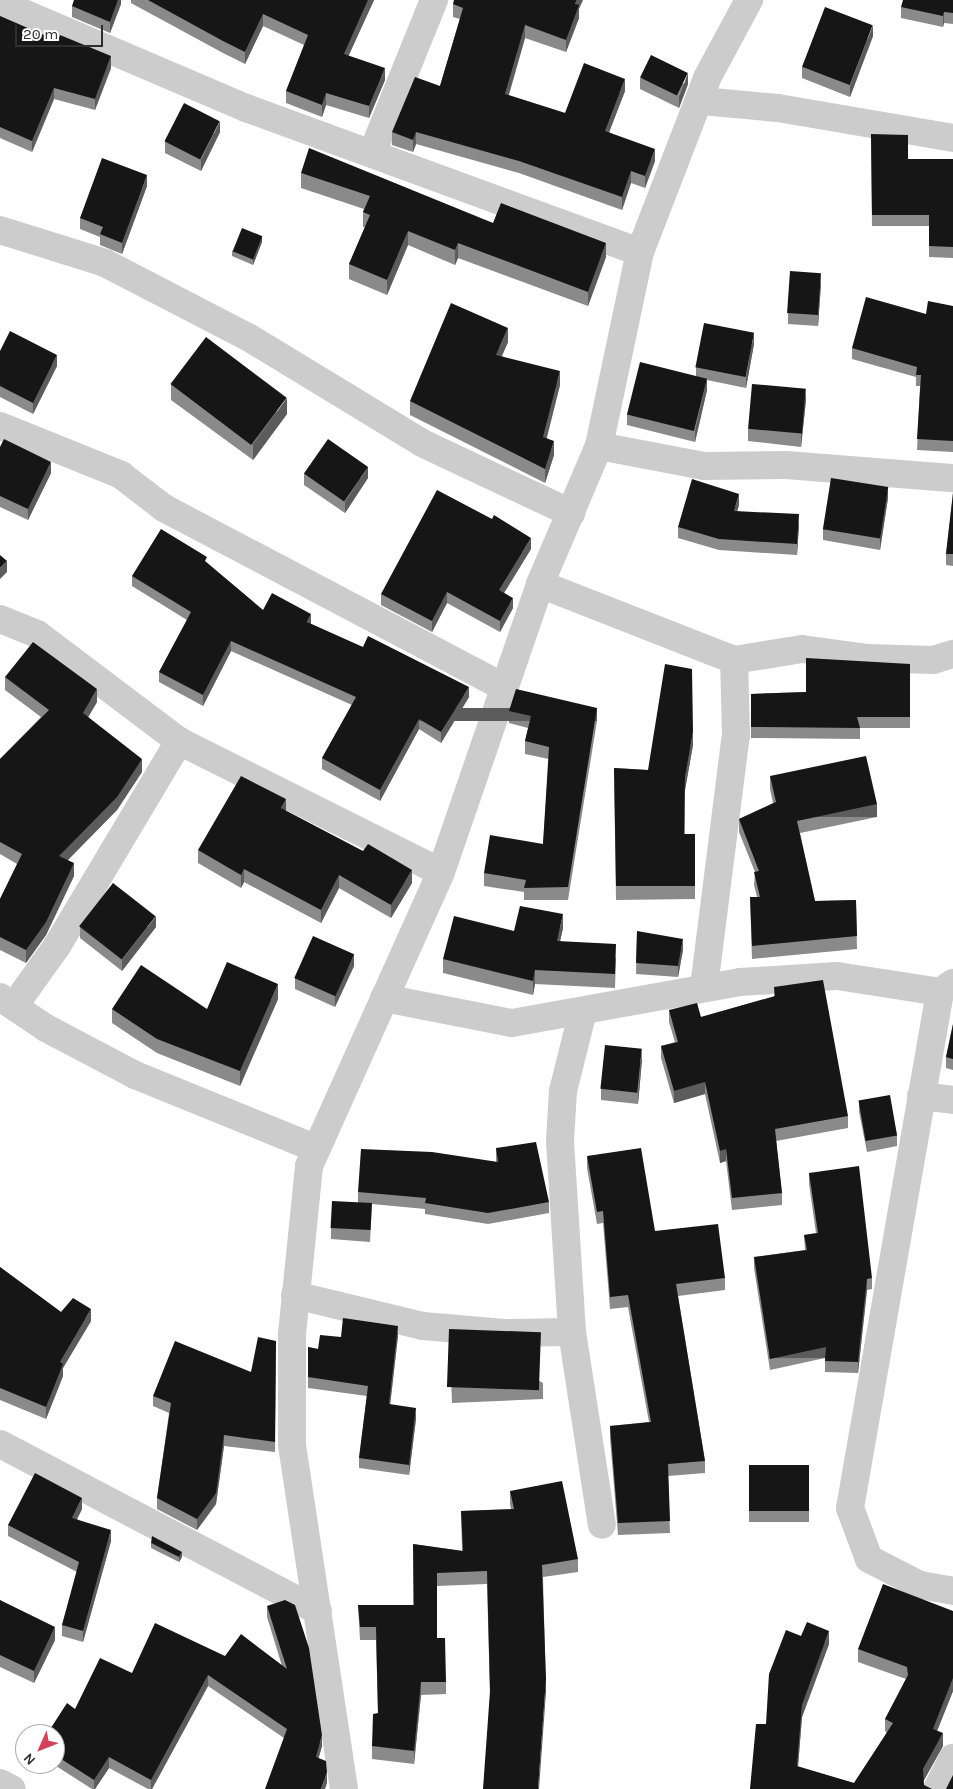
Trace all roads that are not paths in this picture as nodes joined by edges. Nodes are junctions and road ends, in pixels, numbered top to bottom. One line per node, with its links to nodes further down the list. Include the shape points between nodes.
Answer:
1 (434, 0): 6 (street)
2 (749, 0): 4 (street, via 707,78)
3 (0, 3): 6 (street, via 246,108)
4 (702, 100): 5 (street, via 778,108); 8 (street)
5 (953, 138)
6 (373, 151): 8 (street, via 435,179)
7 (0, 230): 12 (street, via 106,263 248,337 422,443)
8 (640, 252): 10 (street)
9 (0, 426): 17 (street, via 121,475 164,508)
10 (599, 446): 11 (street, via 704,466 786,465); 12 (street)
11 (953, 478)
12 (571, 513): 13 (street)
13 (540, 584): 16 (street); 17 (street)
14 (0, 619): 18 (street, via 36,634)
15 (953, 654): 16 (street, via 933,660 868,658 802,649)
16 (734, 660): 20 (street, via 736,734)
17 (502, 687): 19 (street, via 489,741)
18 (179, 741): 19 (street); 23 (street, via 57,946)
19 (442, 872): 22 (street)
20 (704, 987): 21 (street, via 837,976); 24 (street)
21 (947, 988): 25 (street)
22 (384, 998): 24 (street, via 512,1024); 27 (street)
23 (7, 1002): 27 (street, via 135,1075)
24 (583, 1011): 29 (street, via 564,1091 560,1141)
25 (921, 1096): 26 (street); 32 (street, via 850,1508 869,1559 920,1585)
26 (953, 1100)
27 (317, 1149): 28 (street, via 309,1166)
28 (295, 1295): 29 (street, via 423,1326 506,1332); 33 (street, via 292,1444)
29 (572, 1332): 31 (street)
30 (0, 1444): 33 (street)
31 (602, 1525)
32 (953, 1591)
33 (318, 1611): 37 (street)
34 (953, 1758): 38 (street)
35 (0, 1783): 36 (street)
36 (12, 1789)
37 (344, 1789)
38 (937, 1789)

